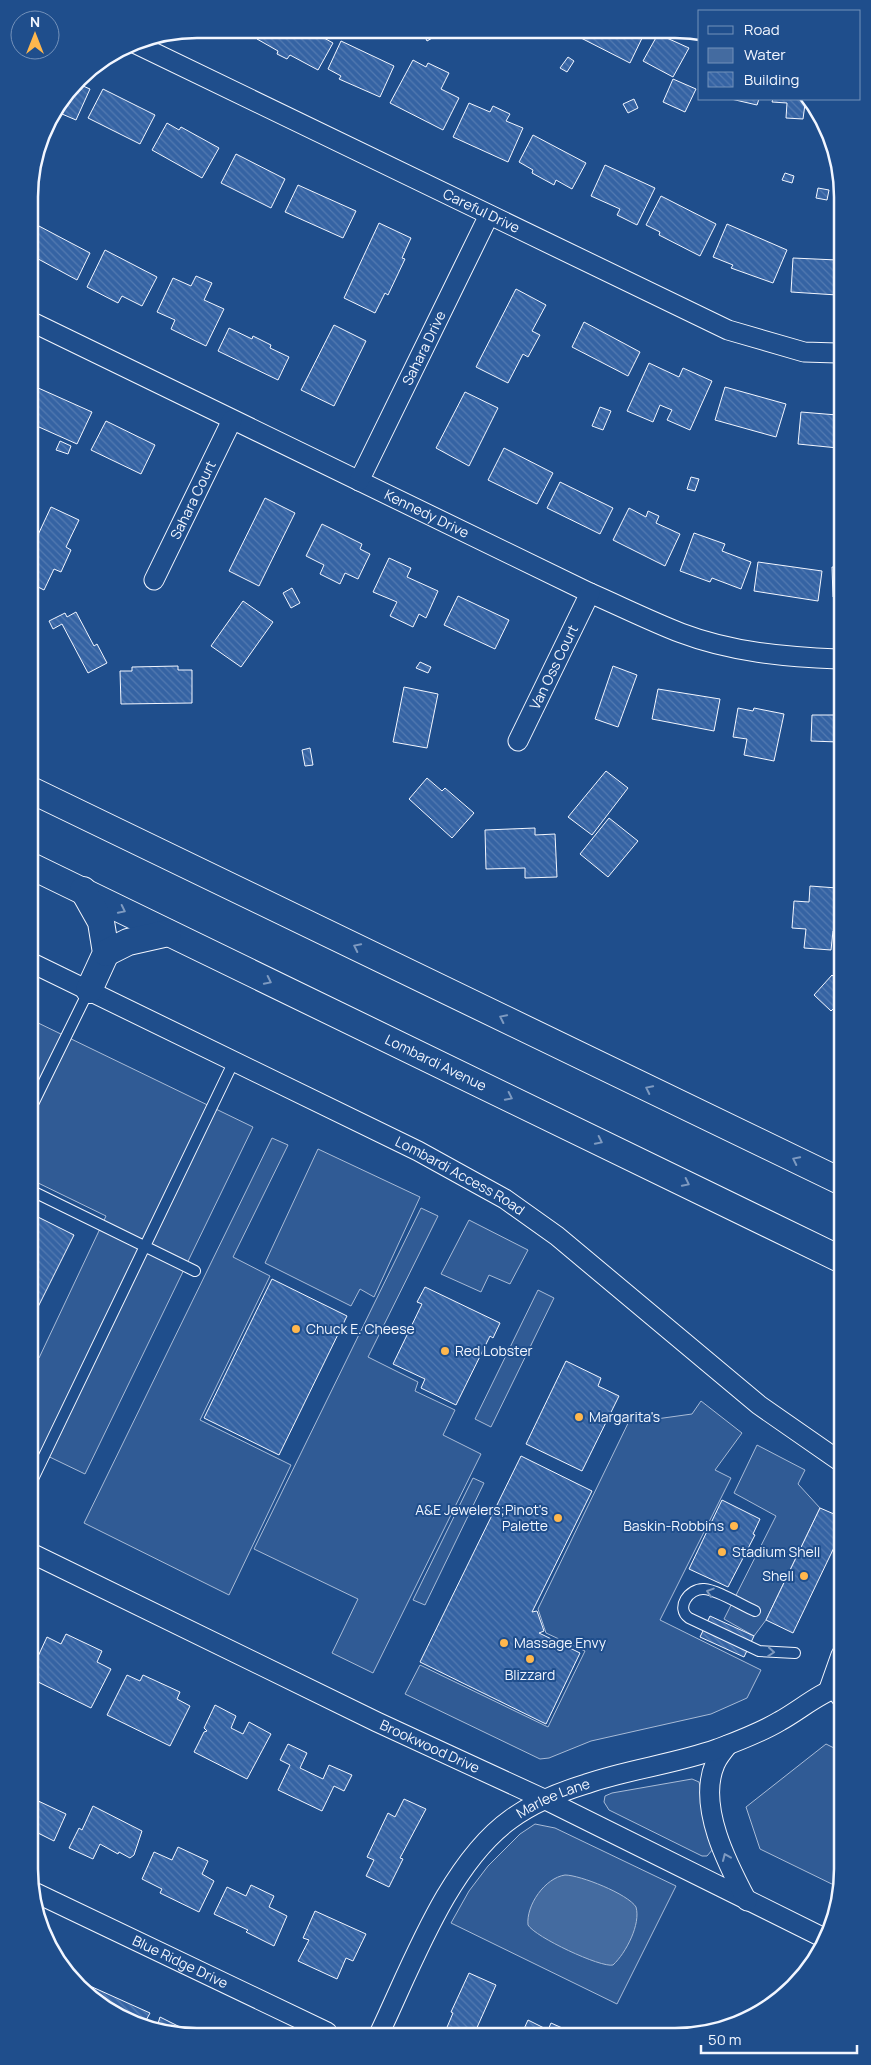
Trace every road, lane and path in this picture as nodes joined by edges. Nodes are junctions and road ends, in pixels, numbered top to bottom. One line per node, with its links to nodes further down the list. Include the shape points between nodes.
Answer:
1 (143, 47): 2 (street, Careful Drive)
2 (489, 215): 4 (street, Careful Drive, via 728,330 804,352); 6 (street, Sahara Drive)
3 (38, 325): 5 (street, Kennedy Drive)
4 (834, 352)
5 (232, 420): 6 (street, Kennedy Drive); 7 (street, Sahara Court)
6 (360, 481): 8 (street, Kennedy Drive)
7 (154, 580)
8 (590, 593): 9 (street, Kennedy Drive, via 681,633 730,647 789,657); 10 (street, Van Oss Court)
9 (834, 659)
10 (518, 741)
11 (38, 793): 20 (main road, one-way to 11)
12 (38, 869): 13 (main road, Lombardi Avenue)
13 (83, 890): 14 (main road, Lombardi Avenue, one-way to 14); 15 (main road, via 100,922)
14 (168, 933): 15 (main road, via 128,942); 23 (main road, Lombardi Avenue, one-way to 23)
15 (106, 953): 17 (main road)
16 (38, 966): 17 (street, Lombardi Access Road)
17 (89, 990): 18 (street, Lombardi Access Road); 19 (lane)
18 (234, 1061): 22 (lane); 25 (street, Lombardi Access Road, via 418,1151 520,1209 600,1271 745,1394)
19 (38, 1094)
20 (833, 1178)
21 (38, 1194): 22 (lane)
22 (145, 1247): 24 (lane); 26 (lane)
23 (833, 1256)
24 (195, 1272)
25 (833, 1457)
26 (38, 1469)
27 (38, 1556): 32 (street, Brookwood Drive, via 377,1722)
28 (755, 1611): 29 (lane, one-way to 29, via 705,1589 692,1592 683,1608 689,1618 759,1651)
29 (795, 1653)
30 (833, 1689): 31 (street, Marlee Lane, via 777,1723)
31 (728, 1745): 32 (street, Marlee Lane, via 587,1783); 34 (street, one-way to 31, via 723,1852 711,1802 715,1764)
32 (546, 1800): 34 (street, Brookwood Drive); 37 (street, Marlee Lane, via 510,1819 481,1846 439,1906)
33 (40, 1895): 36 (street, Blue Ridge Drive)
34 (747, 1901): 35 (street, Brookwood Drive)
35 (818, 1935)
36 (319, 2028)
37 (382, 2028)

